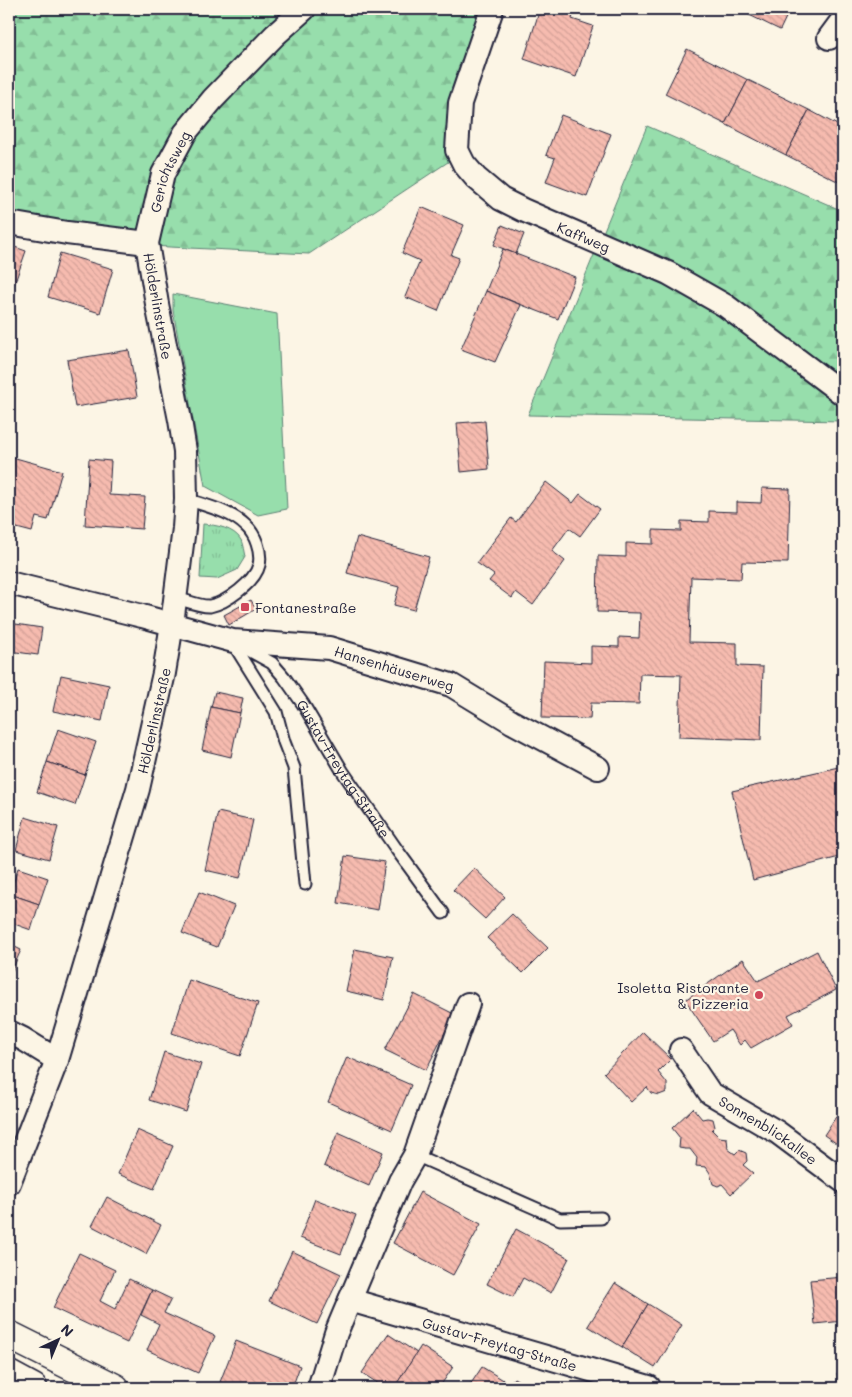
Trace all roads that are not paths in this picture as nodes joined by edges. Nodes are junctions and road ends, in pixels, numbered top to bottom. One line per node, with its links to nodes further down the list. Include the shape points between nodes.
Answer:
1 (304, 9): 6 (street, Gerichtsweg, via 213,99 186,133 163,174)
2 (492, 9): 7 (street, Kaffweg, via 460,103 457,150 476,178 501,200 668,273 726,306)
3 (843, 19): 4 (street)
4 (829, 38)
5 (9, 223): 6 (street)
6 (147, 243): 8 (street, Hölderlinstraße, via 185,451)
7 (843, 394)
8 (186, 499): 10 (street, Hölderlinstraße); 10 (lane, via 231,514 245,525 254,536 259,566 233,595 217,603 207,606)
9 (9, 583): 11 (street)
10 (176, 598): 11 (street, Hölderlinstraße)
11 (172, 624): 12 (street, Hansenhäuserweg); 19 (street, Hölderlinstraße, via 138,789)
12 (233, 641): 13 (street, Hansenhäuserweg, via 329,648 451,685); 14 (lane, via 276,712 294,768); 15 (lane, Gustav-Freytag-Straße, via 272,662 303,704 343,772)
13 (598, 768)
14 (305, 884)
15 (443, 912)
16 (468, 1004): 20 (street)
17 (9, 1032): 19 (street)
18 (681, 1050): 21 (street, Sonnenblickallee, via 710,1093 777,1132)
19 (57, 1060): 22 (street, Hölderlinstraße)
20 (415, 1155): 23 (lane, via 560,1219); 24 (street, via 400,1181)
21 (843, 1181)
22 (9, 1183)
23 (601, 1218)
24 (350, 1300): 27 (street, Gustav-Freytag-Straße); 30 (street, via 336,1332)
25 (9, 1335): 29 (main road)
26 (9, 1375): 28 (main road)
27 (649, 1387)
28 (33, 1388)
29 (115, 1388)
30 (319, 1388)

